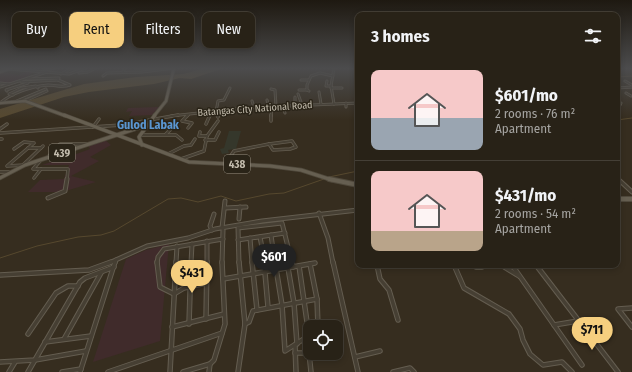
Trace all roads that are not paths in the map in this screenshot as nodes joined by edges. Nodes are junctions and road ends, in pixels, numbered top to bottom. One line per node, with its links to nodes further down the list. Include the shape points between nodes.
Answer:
1 (21, 85): 8 (street)
2 (47, 85): 11 (street)
3 (51, 85): 4 (street)
4 (69, 85)
5 (169, 85): 49 (main road, via 166,101)
6 (306, 85): 17 (street, via 308,91)
7 (326, 85): 9 (street)
8 (15, 87): 10 (street); 18 (street)
9 (331, 87): 13 (street); 34 (street)
10 (22, 88): 11 (street); 22 (street, via 9,94)
11 (38, 88): 22 (street)
12 (230, 88): 44 (street, via 224,100 218,101)
13 (342, 88)
14 (620, 88): 15 (street)
15 (632, 88)
16 (271, 89): 37 (street, via 275,90)
17 (300, 90)
18 (7, 91)
19 (319, 92): 33 (street)
20 (626, 93): 23 (street)
21 (298, 94): 35 (street)
22 (14, 95): 30 (street)
23 (632, 96)
24 (295, 97): 38 (street)
25 (32, 100): 27 (street)
26 (267, 100): 40 (street)
27 (22, 101): 27 (street, via 47,90); 30 (main road); 55 (main road)
28 (252, 101): 39 (street)
29 (620, 102): 36 (street)
30 (0, 103)
31 (346, 103): 32 (street, Batangas City National Road); 34 (street, Batangas City National Road); 42 (street)
32 (355, 103)
33 (321, 104): 34 (street, Batangas City National Road); 35 (street, Batangas City National Road)
34 (334, 104)
35 (302, 105): 38 (street, Batangas City National Road)
36 (620, 105)
37 (277, 106): 38 (street, Batangas City National Road); 41 (street, Batangas City National Road); 45 (street)
38 (295, 106)
39 (254, 107): 40 (street, Batangas City National Road); 44 (street, Batangas City National Road)
40 (269, 107): 41 (street, Batangas City National Road)
41 (272, 107): 51 (street)
42 (346, 107)
43 (211, 112): 44 (street, Batangas City National Road); 46 (street, Batangas City National Road); 53 (street)
44 (216, 112): 47 (street)
45 (285, 113)
46 (189, 114): 49 (street, Batangas City National Road); 59 (street, via 182,122 192,123)
47 (218, 117)
48 (99, 119): 55 (street)
49 (152, 120): 54 (main road); 55 (street, Batangas City National Road)
50 (218, 121): 67 (street)
51 (271, 121)
52 (7, 124): 60 (street)
53 (206, 124)
54 (147, 125): 65 (main road, 439); 66 (main road)
55 (92, 127): 63 (street, Batangas City National Road); 65 (main road)
56 (163, 128): 57 (street)
57 (171, 128): 58 (street); 64 (street)
58 (177, 128)
59 (188, 128)
60 (0, 129)
61 (200, 132): 67 (street, via 199,136)
62 (219, 132): 70 (street, via 215,140)
63 (0, 133)
64 (166, 135): 66 (street); 69 (street, via 177,135)
65 (114, 136): 72 (main road, 439); 74 (main road)
66 (140, 136): 74 (main road, via 139,141)
67 (207, 136): 70 (street)
68 (195, 139): 78 (street, via 191,145)
69 (182, 140)
70 (205, 140): 80 (street, via 204,151)
71 (248, 143): 75 (street)
72 (90, 144): 79 (main road, 439); 79 (street, via 60,144)
73 (269, 144): 73 (street, via 291,141 296,147 273,150); 75 (street)
74 (142, 145): 78 (main road, 438)
75 (248, 147): 82 (street, via 234,151)
76 (28, 148): 77 (street, via 34,142 24,142); 83 (street, via 42,147); 83 (street, via 7,166)
77 (14, 149)
78 (168, 155): 80 (main road, 438)
79 (48, 157): 81 (main road, 439)
80 (181, 159): 82 (main road, 438, via 195,163)
81 (41, 160): 83 (main road, 439); 84 (street)
82 (226, 164): 92 (main road, 438, via 301,170)
83 (24, 165): 87 (main road, 439)
84 (33, 169): 85 (street); 88 (street)
85 (42, 169): 90 (street); 94 (street, via 68,169 65,190)
86 (0, 172): 87 (street)
87 (9, 172): 89 (main road, 439)
88 (30, 172)
89 (0, 178)
90 (34, 178)
91 (620, 181): 93 (street)
92 (355, 184)
93 (632, 192)
94 (48, 198)
95 (620, 199): 96 (main road)
96 (632, 199)
97 (225, 201): 100 (street)
98 (240, 207): 99 (street); 100 (street); 104 (street)
99 (246, 207)
100 (225, 208): 105 (street)
101 (355, 210): 103 (street)
102 (214, 214): 106 (street, via 210,226)
103 (319, 214): 105 (street); 169 (street, via 328,238 340,301)
104 (240, 219)
105 (222, 229): 106 (street); 111 (street)
106 (212, 230): 116 (street, via 188,238 147,246)
107 (286, 233): 108 (street); 112 (street, via 281,222 238,228); 121 (street)
108 (271, 235): 109 (street); 128 (street)
109 (260, 237): 110 (street); 129 (street)
110 (250, 238): 112 (street); 131 (street)
111 (223, 239): 113 (street); 135 (street)
112 (238, 240): 133 (street)
113 (207, 241): 114 (street); 136 (street)
114 (192, 244): 115 (street); 138 (street)
115 (177, 246): 139 (street); 139 (street, via 161,251 156,262 160,287)
116 (116, 260): 120 (street); 132 (street, via 80,272)
117 (315, 263): 118 (street)
118 (310, 264): 119 (street); 140 (street)
119 (299, 266): 121 (street); 141 (street)
120 (114, 267): 130 (street); 160 (street)
121 (294, 267): 122 (street)
122 (288, 268): 128 (street); 142 (street)
123 (378, 268): 151 (street, via 380,279 389,290)
124 (455, 268): 189 (street, via 464,288 506,311 514,319 526,347 537,361 542,365 562,362)
125 (506, 268): 134 (street)
126 (514, 268): 134 (street)
127 (538, 268): 152 (street)
128 (277, 269): 129 (street); 143 (street)
129 (266, 271): 131 (street); 144 (street)
130 (101, 273): 137 (street, via 85,278); 161 (street)
131 (254, 273): 133 (street); 146 (street)
132 (0, 275)
133 (240, 276): 135 (street); 154 (street)
134 (520, 276): 155 (street)
135 (222, 279): 147 (street)
136 (206, 283): 138 (street); 148 (street)
137 (78, 286): 159 (street, via 60,289); 163 (street)
138 (191, 286): 139 (street); 153 (street)
139 (174, 294): 156 (street)
140 (317, 299): 141 (street); 150 (street)
141 (305, 301): 142 (street); 149 (street)
142 (294, 303): 143 (street); 164 (street)
143 (282, 305): 144 (street); 164 (street, via 285,351)
144 (268, 307): 146 (street)
145 (632, 308): 157 (street, via 618,310)
146 (257, 310): 154 (street, via 252,312 249,322)
147 (224, 314): 148 (street); 158 (street, via 225,324)
148 (206, 319): 153 (street)
149 (307, 320)
150 (318, 320)
151 (398, 320)
152 (578, 321): 155 (street); 190 (street)
153 (189, 324): 156 (street)
154 (245, 324): 183 (street)
155 (554, 325): 174 (street)
156 (172, 327): 165 (street)
157 (632, 327)
158 (222, 333): 165 (street); 173 (street, via 214,360)
159 (28, 334)
160 (91, 336): 161 (street); 166 (street)
161 (64, 339): 163 (street)
162 (303, 340): 164 (street)
163 (45, 342): 170 (street)
164 (296, 344): 168 (street)
165 (172, 350): 179 (street); 180 (street)
166 (86, 351): 170 (street); 175 (street)
167 (380, 351): 169 (street)
168 (295, 353): 184 (street); 185 (street, via 309,353)
169 (355, 357): 186 (street)
170 (35, 360): 171 (street); 177 (street)
171 (16, 361): 172 (street); 176 (street)
172 (0, 363)
173 (210, 364): 181 (street); 182 (street)
174 (582, 365)
175 (80, 370): 178 (street)
176 (9, 372)
177 (28, 372)
178 (62, 372)
179 (108, 372)
180 (170, 372)
181 (183, 372)
182 (209, 372)
183 (238, 372)
184 (296, 372)
185 (311, 372)
186 (358, 372)
187 (393, 372): 188 (street, via 410,368)
188 (414, 372)
189 (572, 372)
190 (618, 372)

